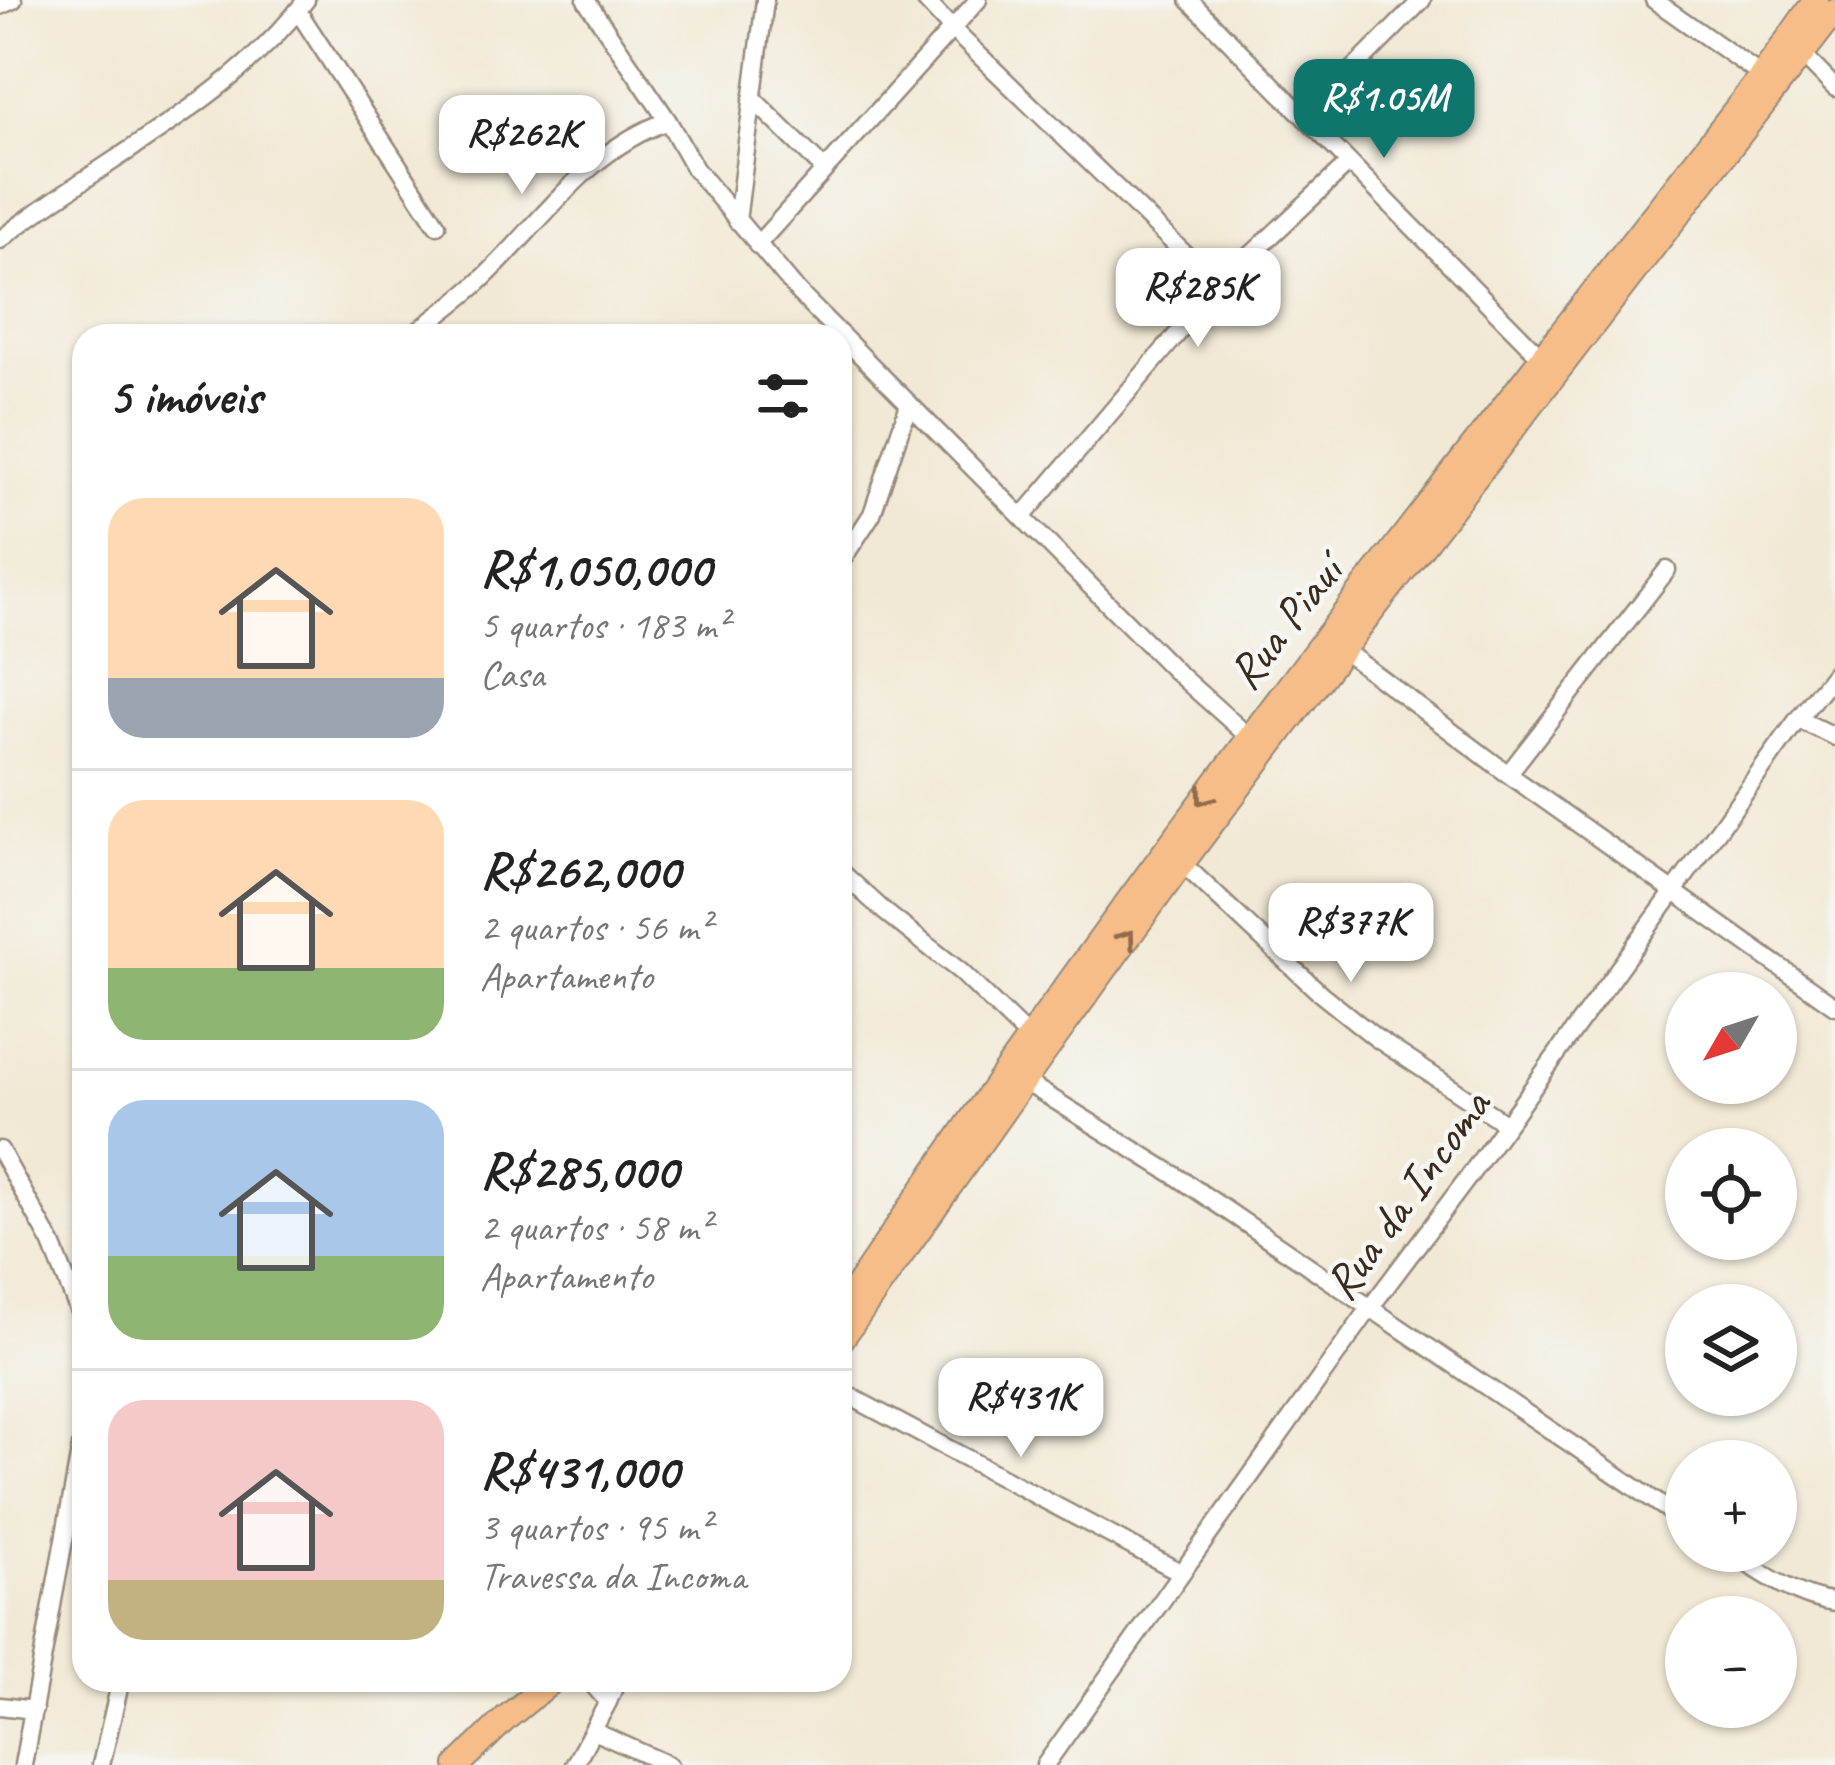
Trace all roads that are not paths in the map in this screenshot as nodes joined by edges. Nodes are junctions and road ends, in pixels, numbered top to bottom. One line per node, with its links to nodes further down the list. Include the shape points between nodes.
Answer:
1 (13, 0): 11 (street)
2 (586, 0): 19 (street)
3 (765, 0): 17 (street)
4 (925, 0): 13 (street)
5 (978, 0): 13 (street)
6 (1190, 0): 18 (street)
7 (1422, 0): 18 (street)
8 (1654, 0): 15 (street)
9 (1816, 0): 14 (main road, Rua Piauí)
10 (302, 5): 23 (street); 24 (street, via 200,102)
11 (0, 6)
12 (1835, 11): 14 (main road)
13 (952, 29): 21 (street); 26 (street)
14 (1795, 47): 15 (main road, Rua Piauí); 16 (street); 35 (main road)
15 (1762, 76): 30 (main road, Rua Piauí)
16 (1835, 88)
17 (752, 98): 21 (street); 22 (street)
18 (1305, 118): 20 (street)
19 (668, 121): 22 (street); 27 (street, via 632,135 585,172)
20 (1349, 163): 26 (street); 30 (street)
21 (825, 170): 25 (street)
22 (737, 220): 25 (street)
23 (437, 225)
24 (0, 240)
25 (758, 244): 28 (street)
26 (1218, 286): 32 (street)
27 (427, 324)
28 (829, 324)
29 (852, 347): 31 (street)
30 (1542, 358): 35 (main road, Rua Piauí)
31 (909, 404): 32 (street); 33 (street, via 872,514)
32 (1023, 516): 38 (street)
33 (852, 545)
34 (1667, 570): 40 (street)
35 (1333, 643): 38 (main road, Rua Piauí); 40 (street); 41 (main road, Rua Piauí)
36 (1835, 672): 37 (street, Rua da Incoma)
37 (1798, 718): 39 (street); 43 (street, Rua da Incoma)
38 (1249, 737): 45 (main road, Rua Piauí, one-way to 45)
39 (1835, 737)
40 (1508, 774): 43 (street)
41 (1182, 863): 46 (main road, Rua Piauí, one-way to 41); 47 (street, via 1321,994)
42 (852, 882): 45 (street)
43 (1674, 890): 44 (street); 47 (street, Rua da Incoma)
44 (1835, 1006)
45 (1029, 1038): 50 (main road, Rua Piauí)
46 (1024, 1081): 51 (street); 52 (main road, Rua Piauí)
47 (1506, 1124): 51 (street, Rua da Incoma)
48 (0, 1150): 49 (street)
49 (72, 1294)
50 (852, 1294)
51 (1370, 1309): 54 (street); 58 (street, Rua da Incoma)
52 (852, 1324)
53 (852, 1397): 58 (street)
54 (1665, 1508)
55 (72, 1519): 56 (street)
56 (62, 1558): 57 (street); 68 (street)
57 (72, 1560)
58 (1180, 1572): 76 (street, Rua da Incoma)
59 (1764, 1572): 60 (street)
60 (1835, 1604)
61 (118, 1692): 71 (street)
62 (526, 1692): 72 (main road)
63 (538, 1692): 73 (main road)
64 (599, 1692): 66 (street)
65 (612, 1692): 66 (street)
66 (608, 1702): 69 (street)
67 (0, 1706): 68 (street)
68 (34, 1710): 70 (street)
69 (593, 1731): 74 (street); 75 (street)
70 (23, 1765)
71 (100, 1765)
72 (449, 1765)
73 (458, 1765)
74 (574, 1765)
75 (669, 1765)
76 (1045, 1765)

